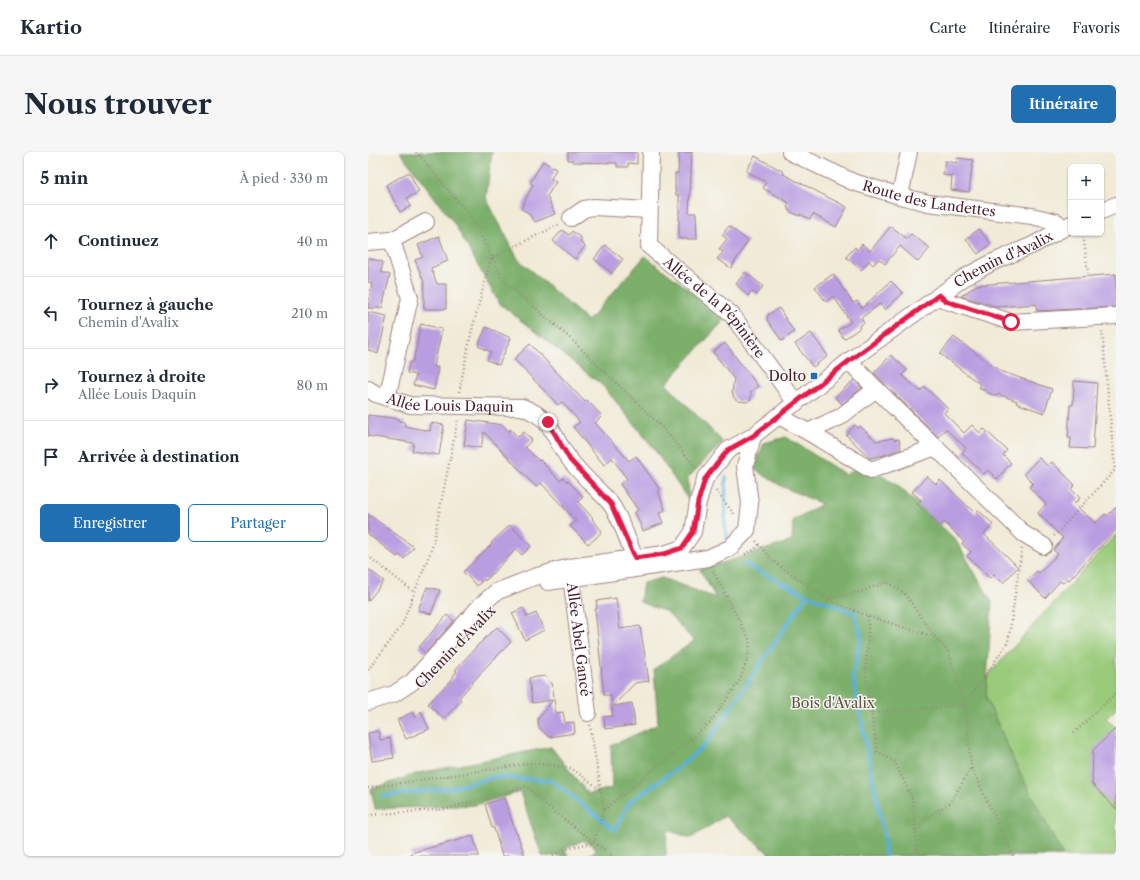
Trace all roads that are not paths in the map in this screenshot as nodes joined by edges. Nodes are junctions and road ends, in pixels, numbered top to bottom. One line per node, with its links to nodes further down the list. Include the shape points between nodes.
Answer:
1 (651, 152): 6 (street, Allée de la Pépinière)
2 (790, 152): 4 (street, Route des Landettes, via 853,182)
3 (909, 152): 4 (street)
4 (900, 196): 10 (street, Route des Landettes, via 1032,216)
5 (1116, 205): 7 (street)
6 (649, 210): 8 (street, via 593,207 584,209); 19 (street, Allée de la Pépinière, via 649,246 732,315)
7 (1104, 210)
8 (571, 218)
9 (426, 222): 11 (street)
10 (1066, 226): 13 (street, Chemin d'Avalix, via 1033,245 965,277)
11 (392, 240): 12 (street); 18 (street, via 410,298)
12 (368, 242)
13 (939, 295): 14 (street, via 946,301 1011,322); 15 (street, Chemin d'Avalix)
14 (1108, 316)
15 (849, 361): 17 (street); 19 (street, Chemin d'Avalix)
16 (368, 389): 18 (street, Allée Louis Daquin)
17 (876, 389): 21 (street, via 840,417); 23 (street)
18 (387, 398): 25 (street, Allée Louis Daquin, via 410,405 522,407 533,411 548,422 570,460 611,504)
19 (796, 403): 20 (street, Chemin d'Avalix)
20 (779, 416): 21 (street); 22 (street, Chemin d'Avalix)
21 (808, 432): 23 (street, via 872,470)
22 (753, 436): 25 (street, Chemin d'Avalix, via 728,450 705,479 693,532 682,548); 25 (street, Chemin d'Avalix, via 745,466 750,503 747,530 730,548 708,558)
23 (936, 446): 24 (street, via 1024,534)
24 (1044, 546)
25 (637, 563): 26 (street, Chemin d'Avalix)
26 (571, 572): 27 (street, Chemin d'Avalix, via 527,579 496,592 481,605 412,682 394,694); 28 (street, Chemin d'Avalix, via 499,601 408,695 397,702); 29 (street, Allée Abel Gancé)
27 (368, 702)
28 (368, 711)
29 (588, 713)

